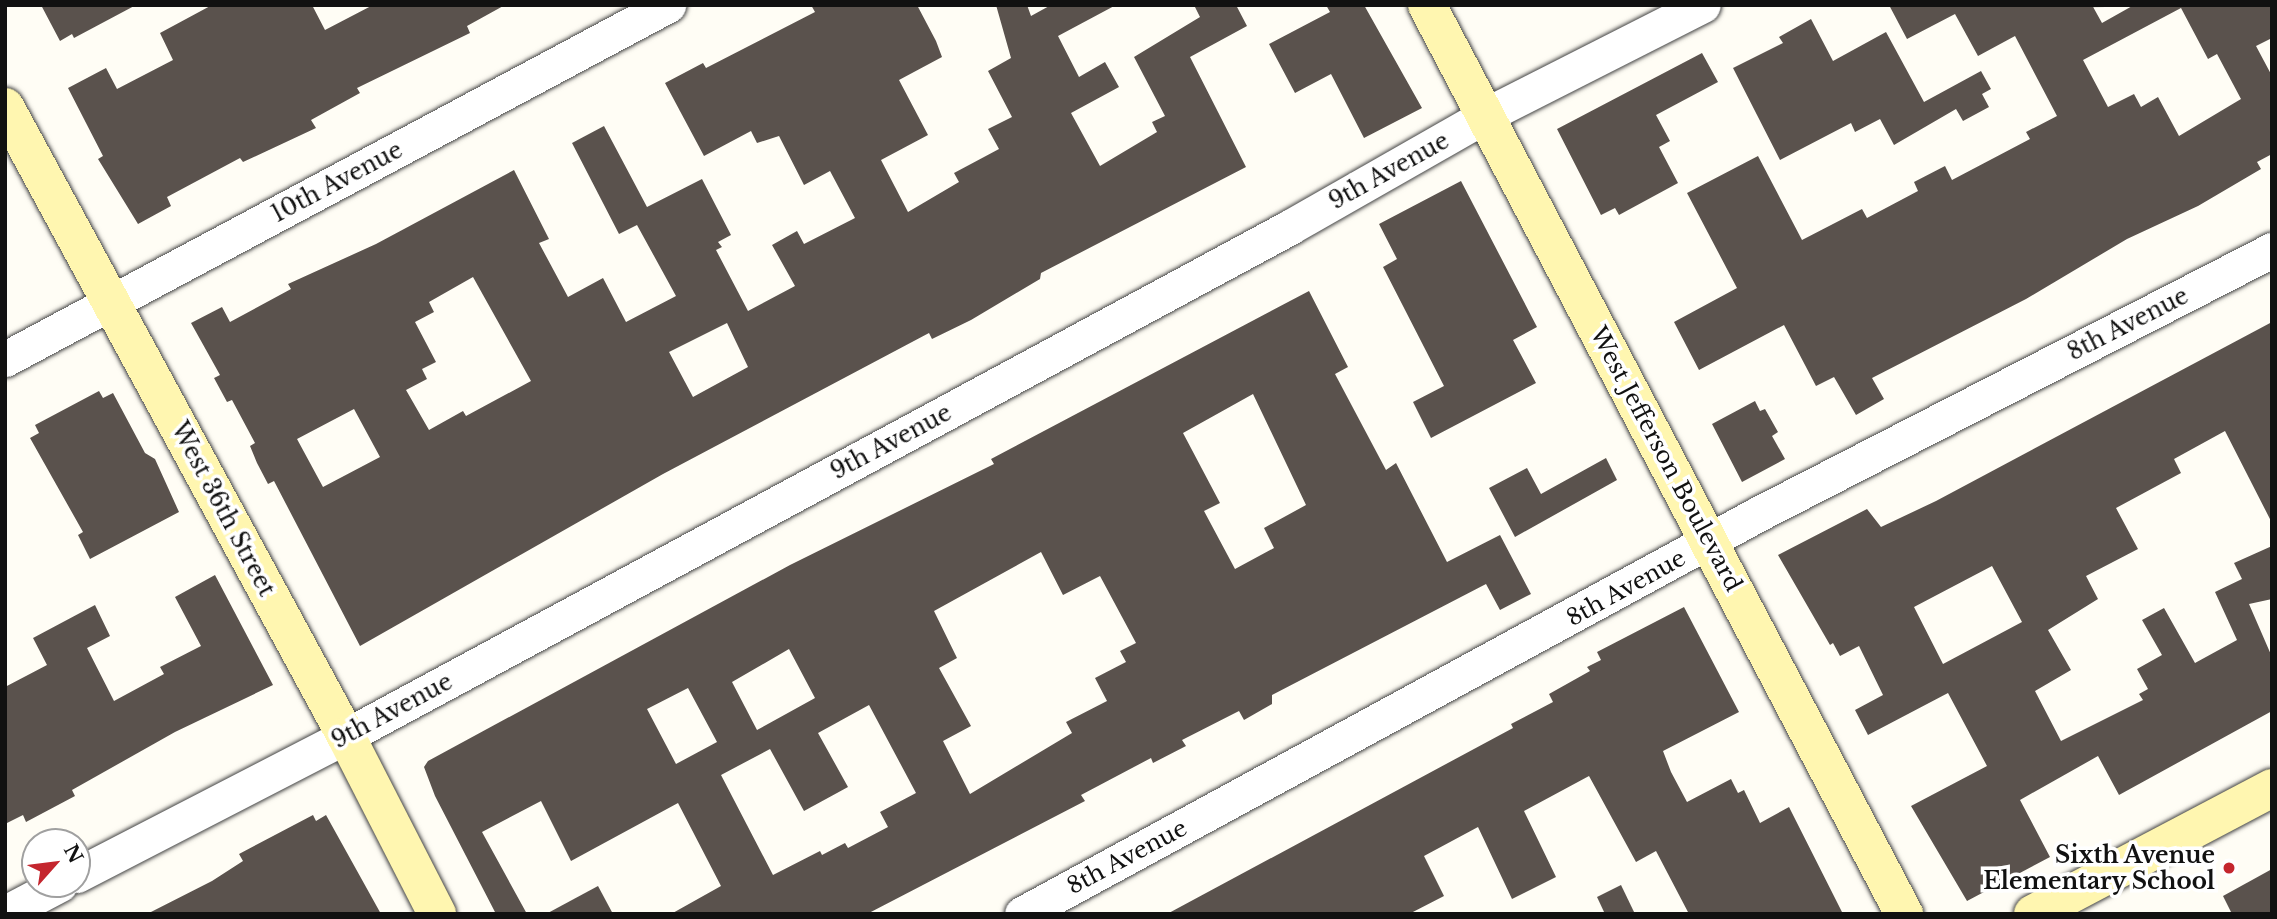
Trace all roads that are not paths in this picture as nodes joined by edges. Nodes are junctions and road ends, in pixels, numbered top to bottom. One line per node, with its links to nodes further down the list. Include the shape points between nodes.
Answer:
1 (668, 5): 7 (street, 10th Avenue)
2 (1427, 5): 5 (street, West Jefferson Boulevard)
3 (1703, 5): 5 (street, 9th Avenue)
4 (5, 107): 7 (street, West 36th Street)
5 (1486, 115): 9 (street, West Jefferson Boulevard); 10 (street, 9th Avenue, via 1290,227)
6 (2272, 250): 9 (street, 8th Avenue)
7 (112, 301): 8 (street, 10th Avenue); 10 (street, West 36th Street)
8 (5, 359)
9 (1709, 542): 16 (street, 8th Avenue); 17 (street, West Jefferson Boulevard)
10 (346, 736): 12 (street, 9th Avenue); 15 (street, West 36th Street)
11 (2272, 788): 18 (street)
12 (91, 868)
13 (32, 898): 14 (street)
14 (5, 912)
15 (437, 914)
16 (1022, 914)
17 (1904, 914)
18 (2033, 914)

